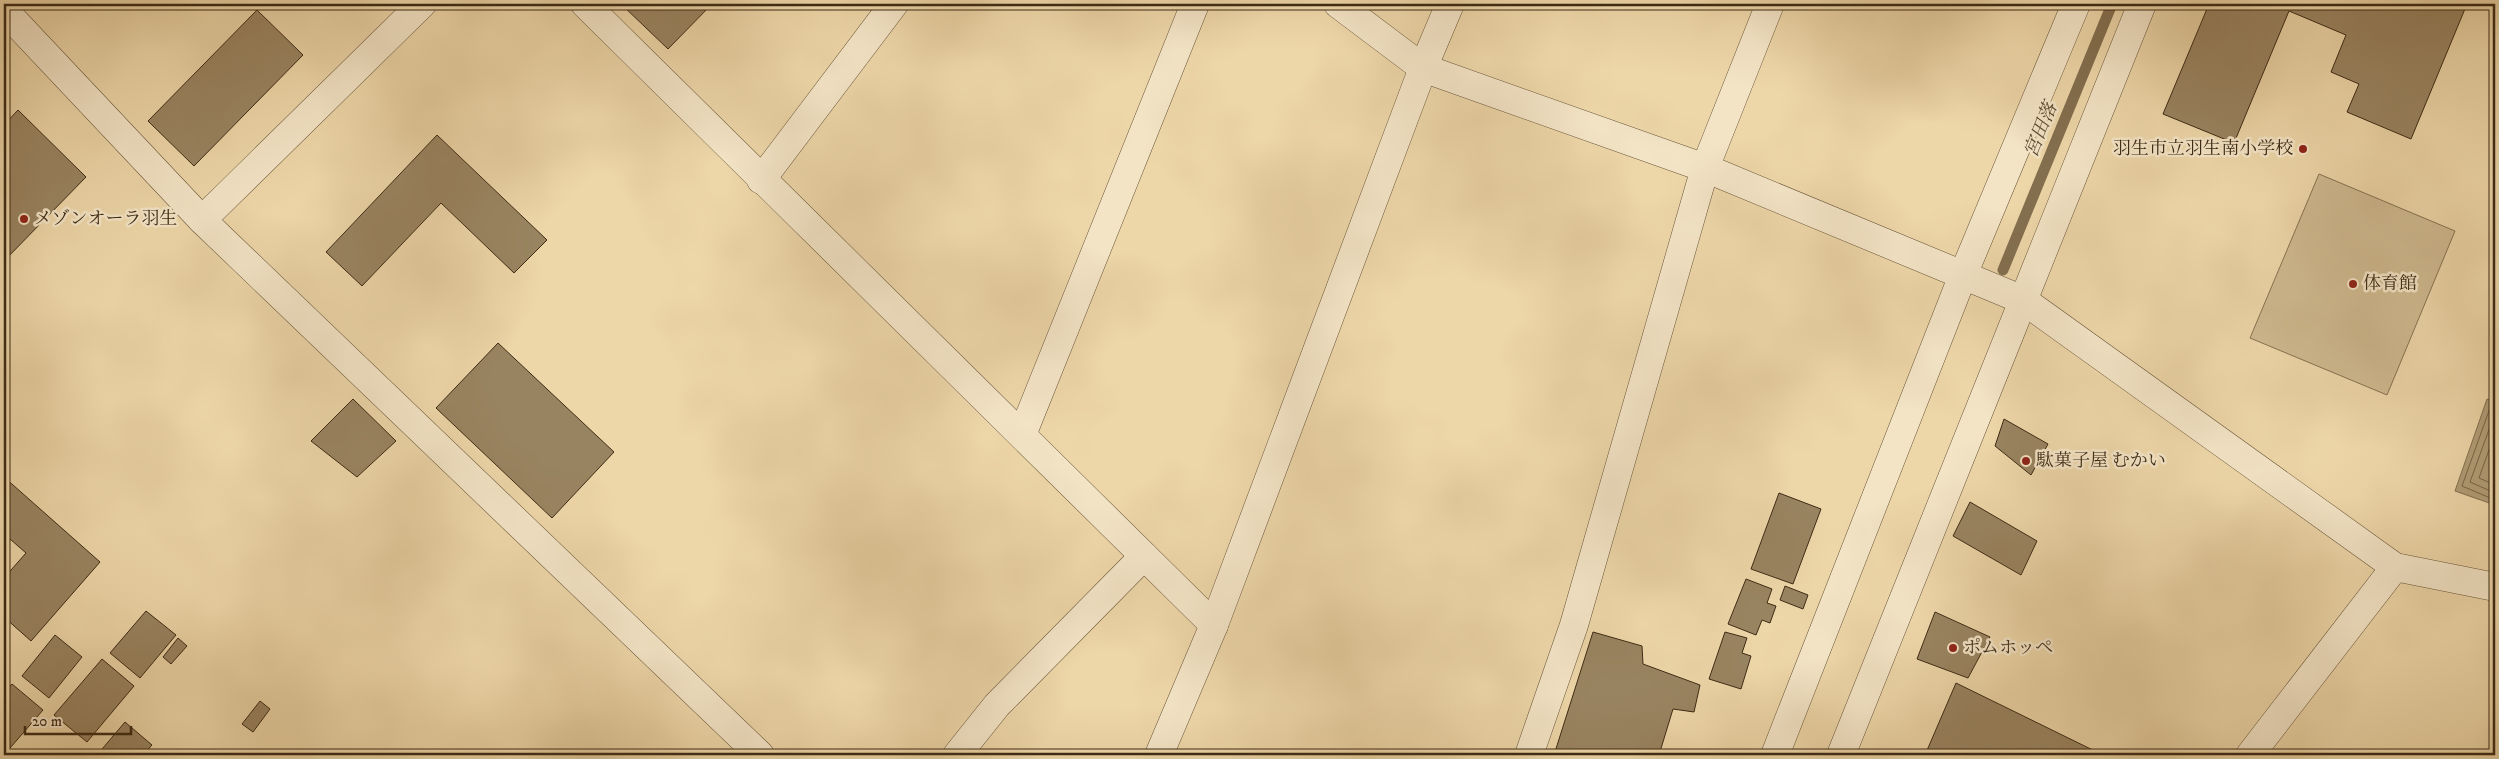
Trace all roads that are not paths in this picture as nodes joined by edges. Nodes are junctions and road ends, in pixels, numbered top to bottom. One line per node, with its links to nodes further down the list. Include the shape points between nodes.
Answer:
1 (422, 4): 14 (street)
2 (585, 4): 13 (street)
3 (894, 4): 13 (street)
4 (1195, 4): 17 (street)
5 (1338, 4): 11 (street)
6 (1450, 4): 11 (street)
7 (1770, 4): 12 (street)
8 (2076, 4): 15 (street)
9 (2142, 4): 16 (street)
10 (4, 10): 14 (street)
11 (1423, 68): 12 (street); 21 (street)
12 (1705, 168): 15 (street); 25 (street, via 1574,625)
13 (761, 180): 17 (street)
14 (202, 220): 22 (street)
15 (1963, 275): 16 (street); 26 (street)
16 (2023, 300): 19 (street); 27 (street)
17 (1022, 435): 18 (street)
18 (1144, 556): 21 (street); 23 (street, via 997,705)
19 (2395, 567): 20 (street); 28 (street)
20 (2495, 587)
21 (1214, 625): 24 (street)
22 (760, 755)
23 (957, 755)
24 (1159, 755)
25 (1530, 755)
26 (1775, 755)
27 (1840, 755)
28 (2250, 755)

